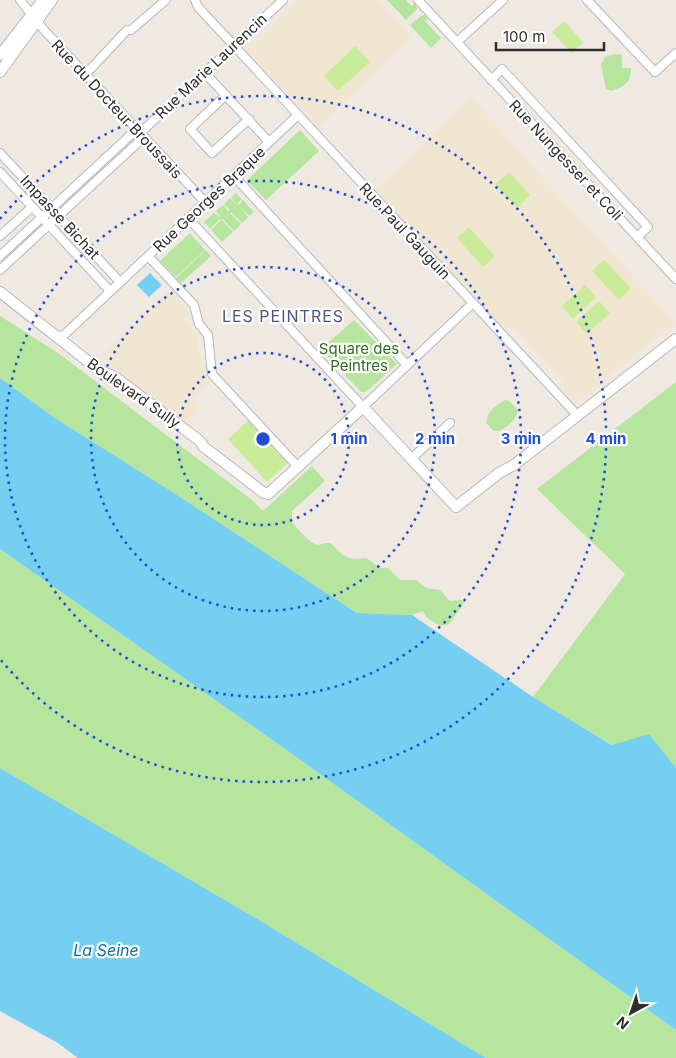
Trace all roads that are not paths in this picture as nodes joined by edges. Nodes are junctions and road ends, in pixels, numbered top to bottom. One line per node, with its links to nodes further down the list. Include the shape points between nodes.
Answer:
1 (20, 0): 10 (street, Rue du Docteur Broussais)
2 (43, 0): 10 (street)
3 (52, 0): 10 (street)
4 (166, 0): 17 (street, via 132,30 127,30)
5 (195, 0): 12 (street, Rue Paul Gauguin)
6 (283, 0): 12 (street, Rue Marie Laurencin)
7 (418, 0): 11 (street, Rue Nungesser et Coli)
8 (503, 0): 11 (street)
9 (587, 0): 14 (street, via 655,72)
10 (34, 18): 13 (street); 15 (street); 17 (street, Rue du Docteur Broussais)
11 (457, 42): 18 (street, Rue Nungesser et Coli)
12 (234, 45): 16 (street, Rue Marie Laurencin); 20 (street, Rue Paul Gauguin)
13 (0, 55)
14 (674, 55)
15 (0, 72)
16 (205, 73): 19 (street); 22 (street, Rue Marie Laurencin)
17 (86, 75): 22 (street, Rue du Docteur Broussais)
18 (492, 80): 35 (street, Rue Nungesser et Coli); 35 (street, via 502,70 648,227)
19 (226, 96): 21 (street); 21 (street, via 190,129 212,153)
20 (298, 115): 23 (street, Rue Georges Braque); 43 (street, Rue Paul Gauguin)
21 (249, 119): 23 (street)
22 (140, 133): 27 (street, Rue du Docteur Broussais); 29 (street); 30 (street)
23 (270, 142): 26 (street, Rue Georges Braque)
24 (0, 152): 29 (street, Impasse Bichat)
25 (0, 172): 28 (street, Impasse Bichat)
26 (234, 176): 27 (street, Rue Georges Braque); 46 (street)
27 (205, 202): 32 (street, Rue Georges Braque)
28 (32, 207): 31 (street, Impasse Bichat); 34 (street)
29 (52, 208): 30 (street, Impasse Bichat); 31 (street)
30 (59, 216): 33 (street); 40 (street, Impasse Bichat)
31 (42, 218): 33 (street, Impasse Bichat); 36 (street)
32 (188, 218): 37 (street, Rue Georges Braque); 47 (street)
33 (48, 225): 38 (street); 41 (street, Impasse Bichat)
34 (0, 236)
35 (637, 237): 39 (street, Rue Nungesser et Coli)
36 (0, 256)
37 (148, 256): 40 (street, Rue Georges Braque); 51 (street, via 194,305 198,320 208,335 212,374)
38 (0, 270)
39 (676, 279)
40 (120, 282): 41 (street, Rue Georges Braque)
41 (110, 291): 44 (street, Rue Georges Braque, via 65,334)
42 (0, 292): 44 (street, Boulevard Sully)
43 (472, 304): 46 (street); 48 (street, Rue Paul Gauguin)
44 (56, 336): 51 (street, Boulevard Sully, via 99,370 116,377 264,492 268,494)
45 (676, 339): 48 (street)
46 (407, 365): 47 (street)
47 (363, 407): 50 (street); 51 (street)
48 (578, 416): 50 (street, via 456,507)
49 (450, 422): 50 (street)
50 (411, 459)
51 (298, 466)

